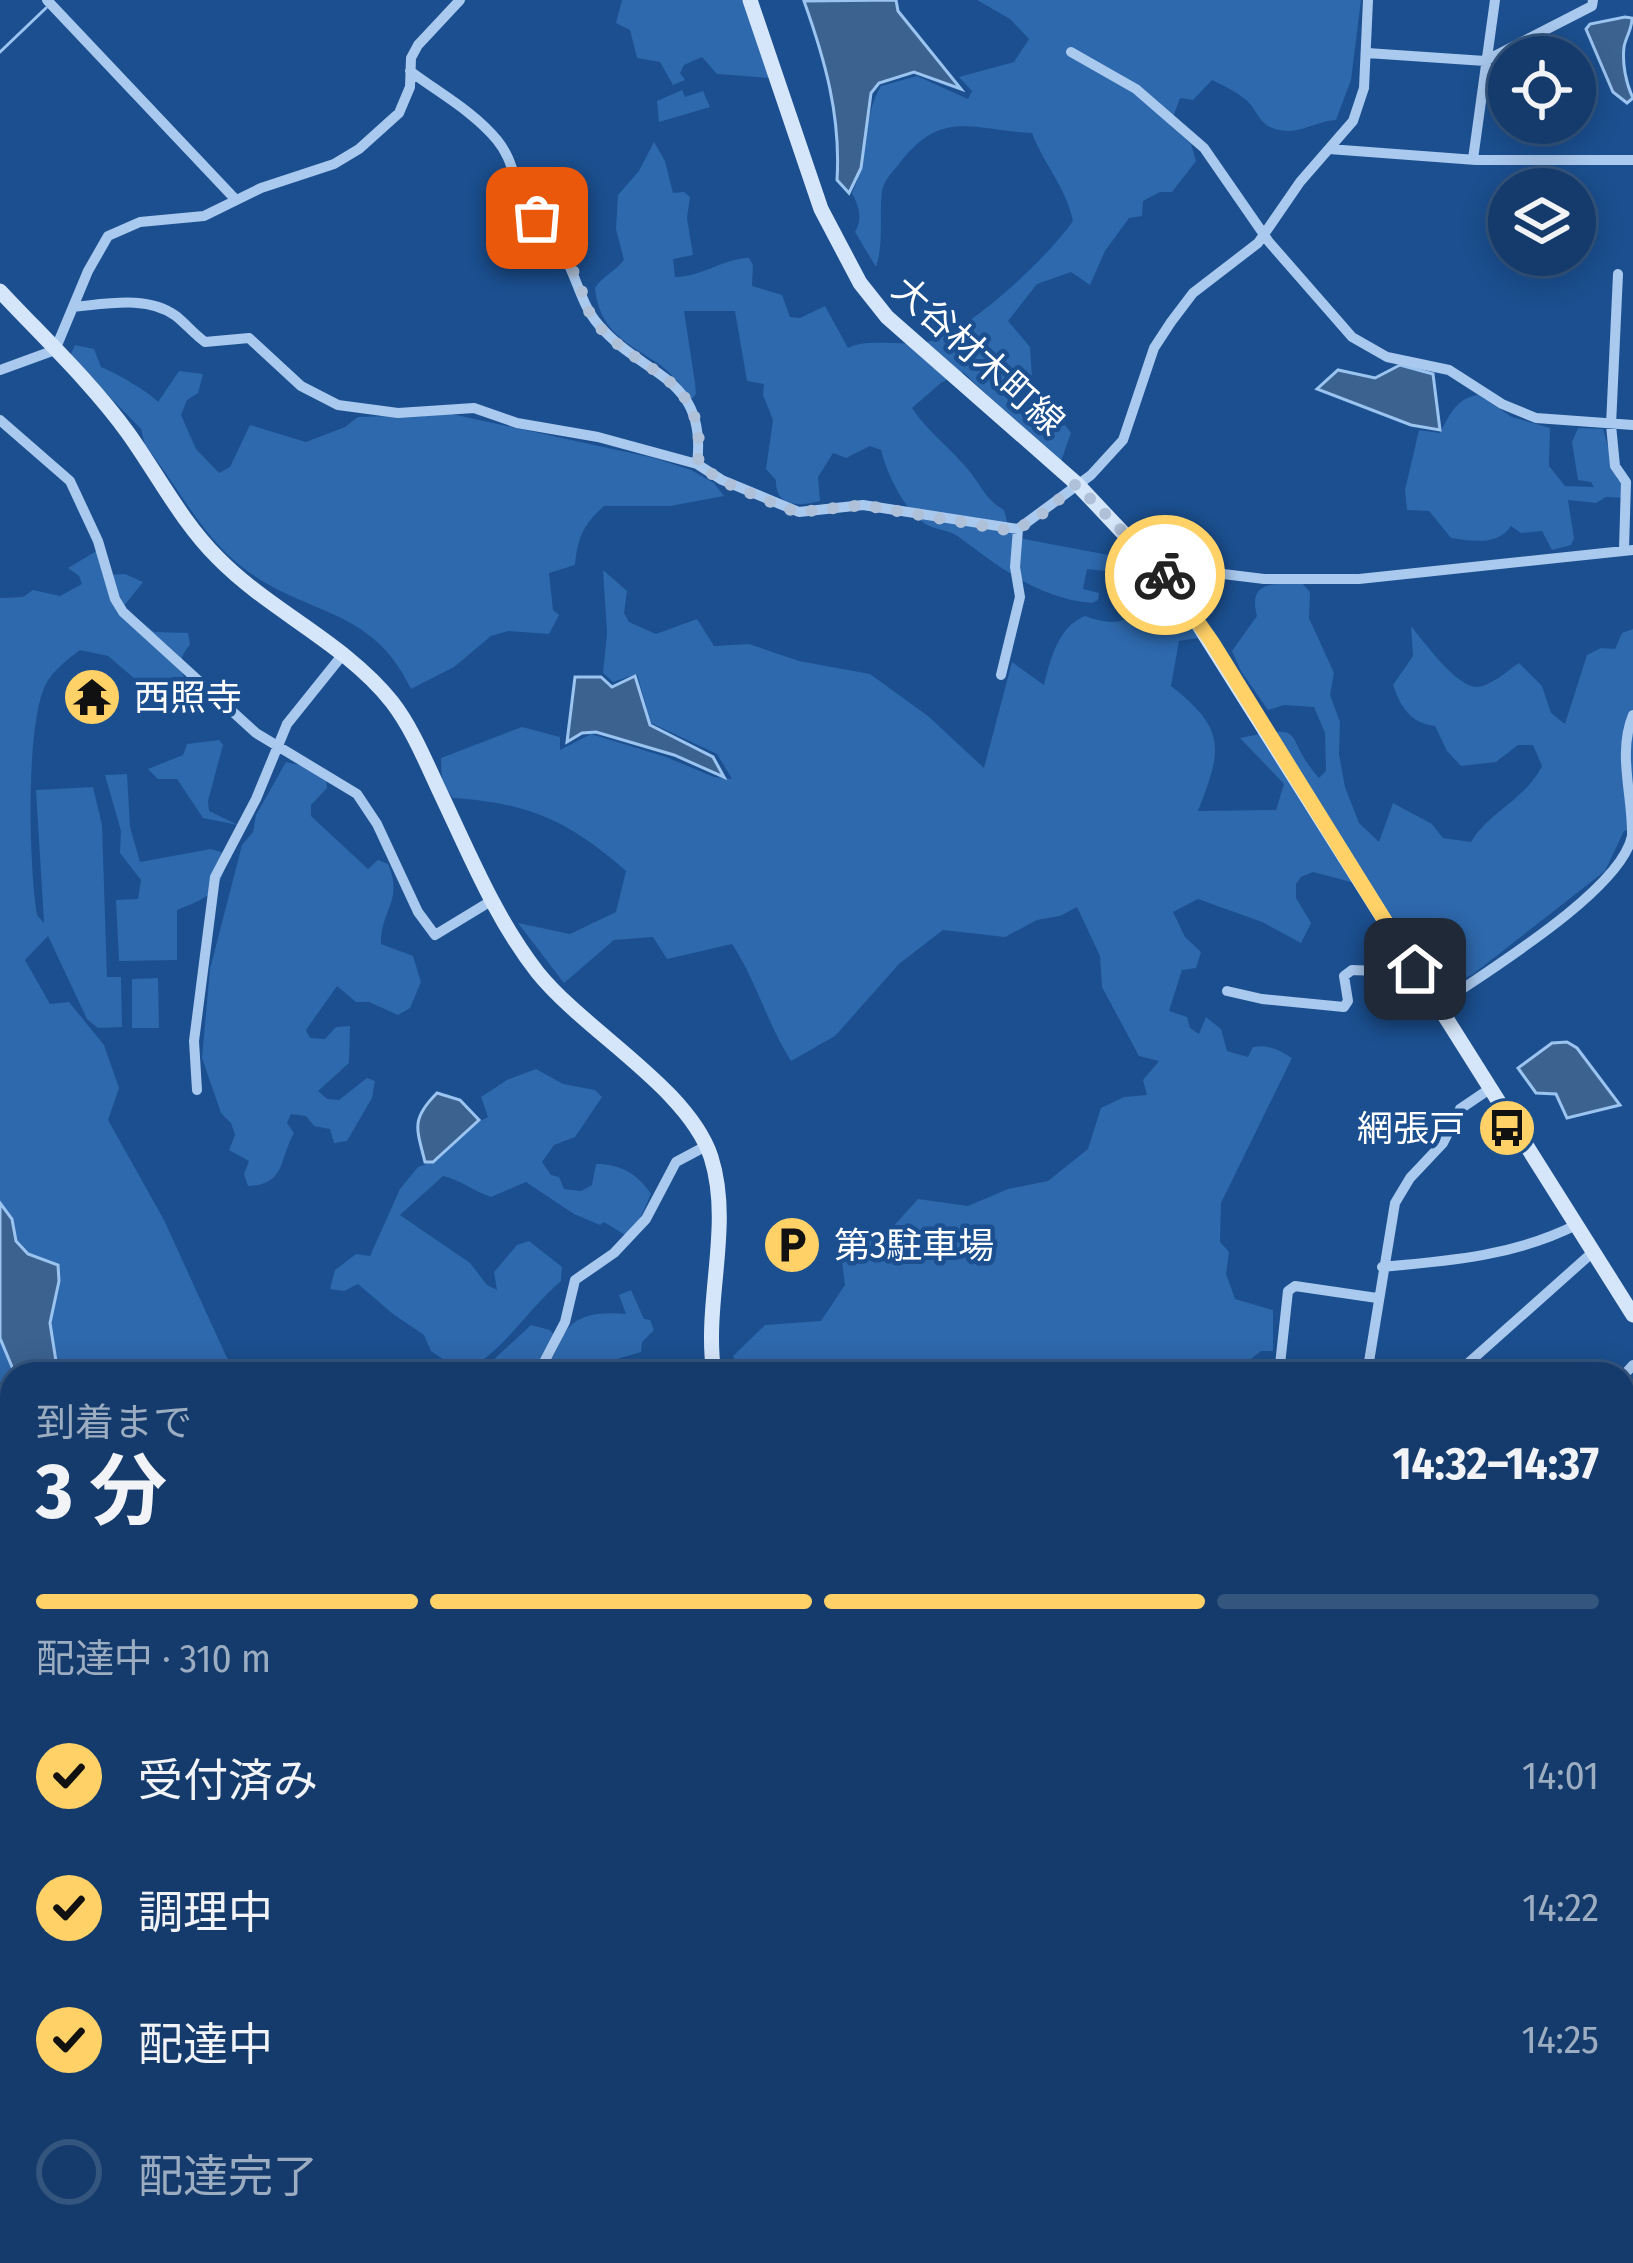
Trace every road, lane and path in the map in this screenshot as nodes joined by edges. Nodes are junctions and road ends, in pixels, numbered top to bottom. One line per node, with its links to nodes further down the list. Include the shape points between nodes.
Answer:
1 (47, 0): 14 (street)
2 (460, 0): 10 (street, via 418,45)
3 (749, 0): 25 (main road, 大谷材木町線, via 821,209 860,283 887,317)
4 (1367, 0): 8 (street)
5 (1495, 0): 9 (street)
6 (1594, 0): 9 (street)
7 (1070, 52): 15 (street, via 1136,89 1183,128 1221,168)
8 (1367, 53): 9 (street); 11 (street, via 1360,107)
9 (1485, 61): 12 (street)
10 (410, 71): 14 (street, via 399,113 359,149); 24 (street, via 498,141 596,323 667,376 687,403 697,420)
11 (1330, 149): 12 (street); 15 (street)
12 (1473, 160): 13 (street)
13 (1633, 160)
14 (236, 200): 18 (street, via 191,220 140,222 108,236)
15 (1264, 235): 22 (street, via 1342,330 1387,357 1449,370 1536,418); 25 (street, via 1182,307 1154,348 1123,440)
16 (1618, 274): 22 (street)
17 (0, 291): 19 (main road)
18 (73, 307): 19 (street); 24 (street, via 152,305 205,342 249,338 301,386 338,405 398,413 474,408)
19 (55, 350): 20 (street); 29 (main road, via 128,433 203,543 260,596)
20 (0, 370)
21 (0, 420): 32 (street, via 70,481 122,612)
22 (1611, 424): 23 (street); 27 (street, via 1615,466 1626,482)
23 (1633, 425)
24 (698, 464): 26 (street, via 799,512 863,505)
25 (1076, 484): 26 (street); 28 (main road, 大谷材木町線)
26 (1018, 529): 30 (street, via 1020,597)
27 (1628, 550): 28 (street, via 1359,579 1264,579)
28 (1158, 566): 34 (main road, 大谷材木町線)
29 (344, 653): 32 (street); 33 (main road, via 405,723)
30 (1001, 675)
31 (1633, 715): 36 (street, via 1632,839 1616,869)
32 (277, 747): 33 (street, via 365,802 435,934); 38 (street, via 210,896 194,1041)
33 (491, 901): 39 (main road, via 546,982 684,1112)
34 (1394, 932): 35 (street, via 1377,971 1344,976 1344,1007); 36 (main road, 大谷材木町線)
35 (1227, 991)
36 (1437, 1006): 37 (main road, 大谷材木町線)
37 (1491, 1088): 40 (main road, 大谷材木町線); 42 (street, via 1460,1109 1438,1150 1405,1185)
38 (197, 1090)
39 (706, 1146): 45 (street, via 676,1162 646,1220 575,1280); 46 (main road, via 719,1208)
40 (1576, 1225): 41 (main road, 大谷材木町線); 42 (street, via 1537,1244)
41 (1593, 1252): 44 (main road, 大谷材木町線); 49 (street)
42 (1382, 1268): 43 (street)
43 (1377, 1298): 47 (street, via 1294,1286); 48 (street)
44 (1633, 1315)
45 (544, 1362)
46 (713, 1362)
47 (1280, 1362)
48 (1368, 1362)
49 (1469, 1362)

